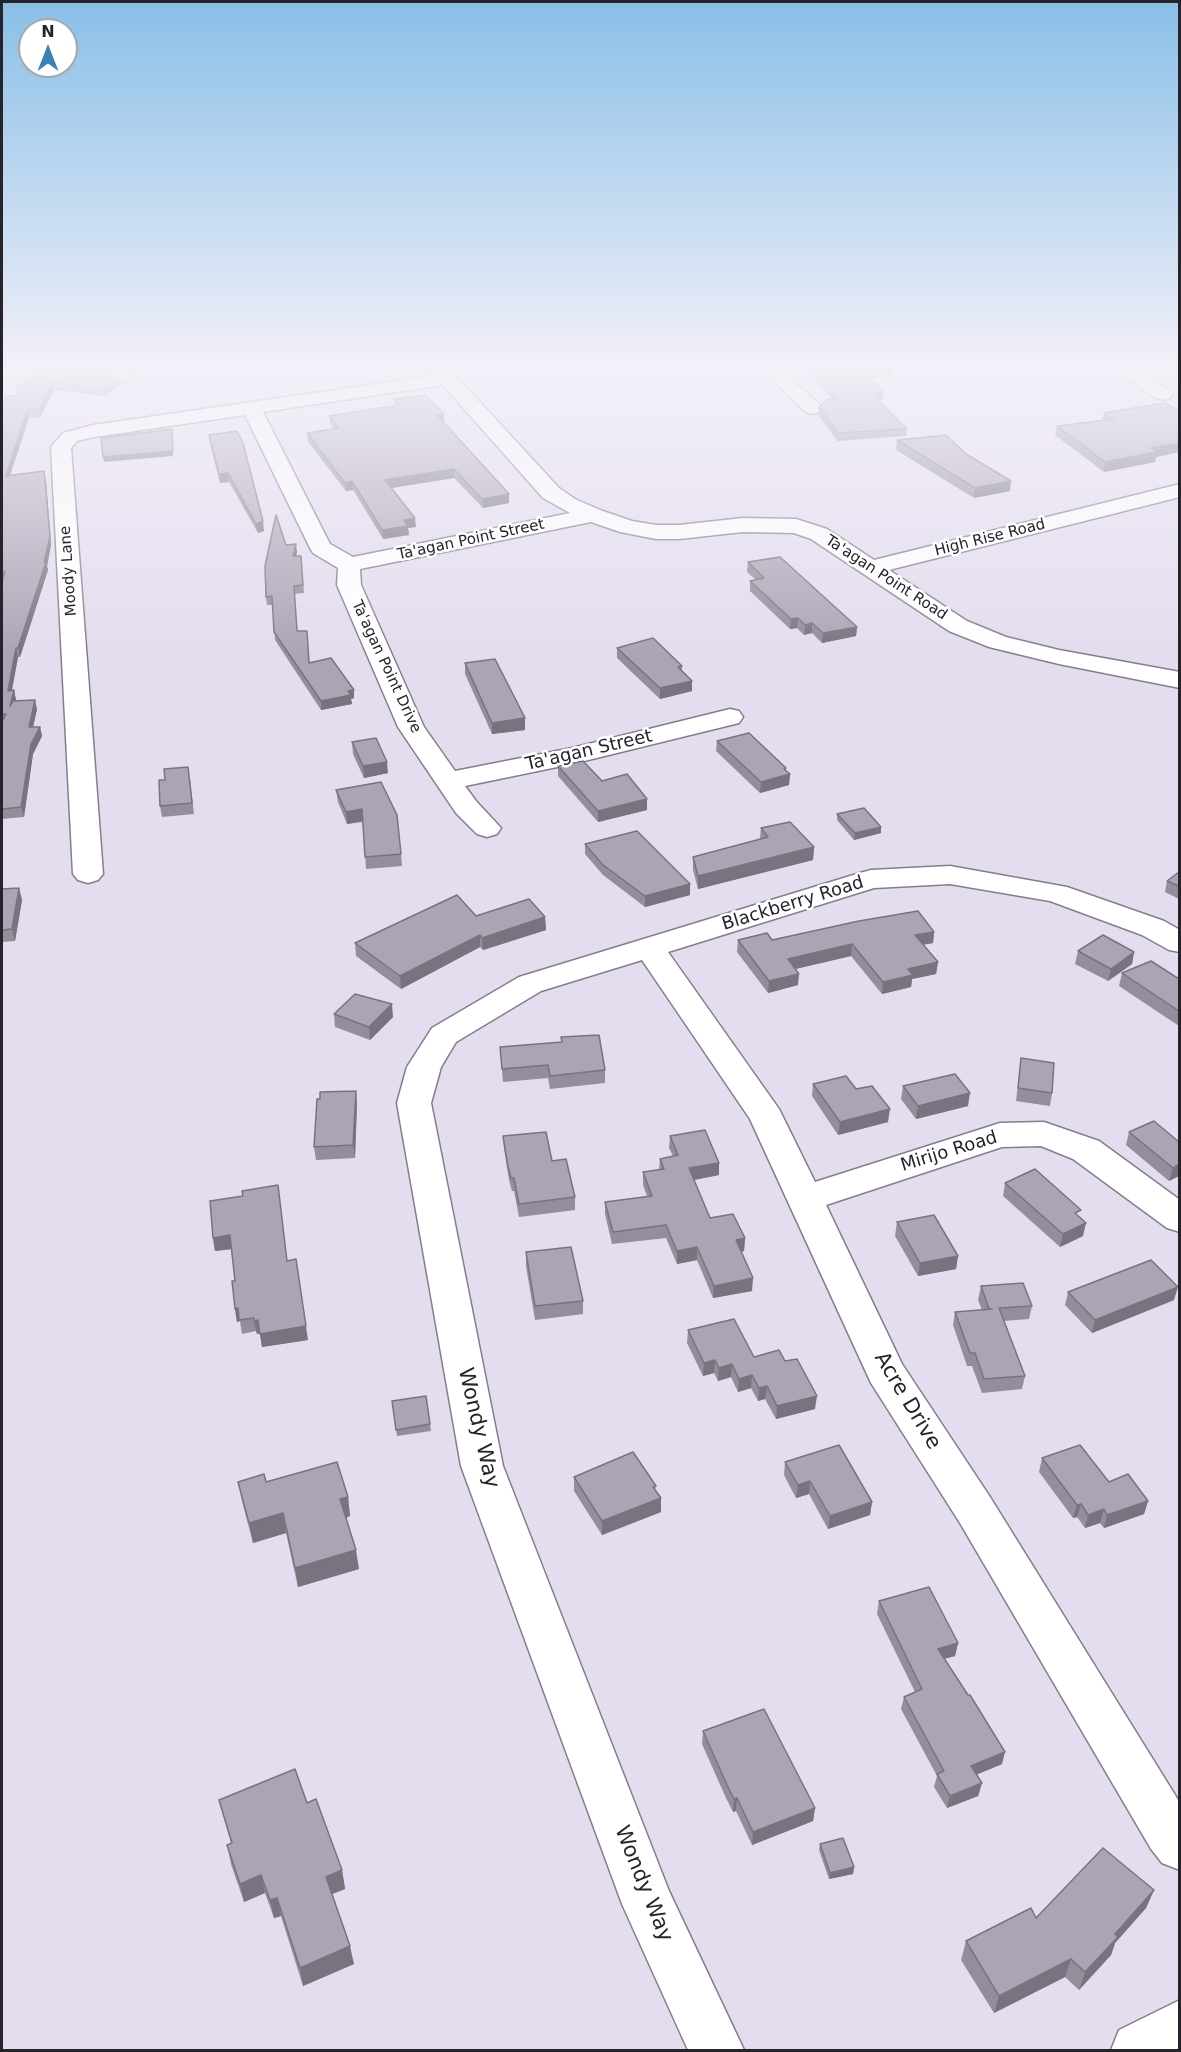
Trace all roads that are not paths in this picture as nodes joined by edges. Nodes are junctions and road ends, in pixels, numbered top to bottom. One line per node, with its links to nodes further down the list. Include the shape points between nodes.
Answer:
1 (62, 463): 12 (street, Moody Lane)
2 (278, 463): 6 (street, via 321,548)
3 (523, 463): 5 (street, Ta'agan Point Road, via 551,493)
4 (1179, 490): 7 (street, High Rise Road)
5 (592, 515): 6 (street, Ta'agan Point Street); 7 (street, Ta'agan Point Road, via 656,532 743,525 796,526 819,534)
6 (349, 565): 10 (street, Ta'agan Point Drive, via 350,585 411,727)
7 (871, 568): 8 (street, Ta'agan Point Road, via 958,626 998,642)
8 (1179, 680)
9 (730, 717): 10 (street, Ta'agan Street, via 572,756)
10 (447, 781): 11 (street, Ta'agan Point Drive)
11 (487, 828)
12 (88, 874)
13 (1179, 943): 14 (street, Blackberry Road, via 1153,928 1056,893 950,875 871,879)
14 (651, 948): 15 (street, Acre Drive, via 767,1117); 19 (street, Wondy Way, via 530,984 444,1035 424,1067 414,1103 482,1466 648,1904)
15 (805, 1198): 16 (street, Mirijo Road, via 1000,1135 1044,1134 1086,1150); 17 (street, Acre Drive, via 885,1372 975,1510)
16 (1179, 1219)
17 (1179, 1845)
18 (1179, 2027): 20 (street)
19 (716, 2050)
20 (1139, 2050)

